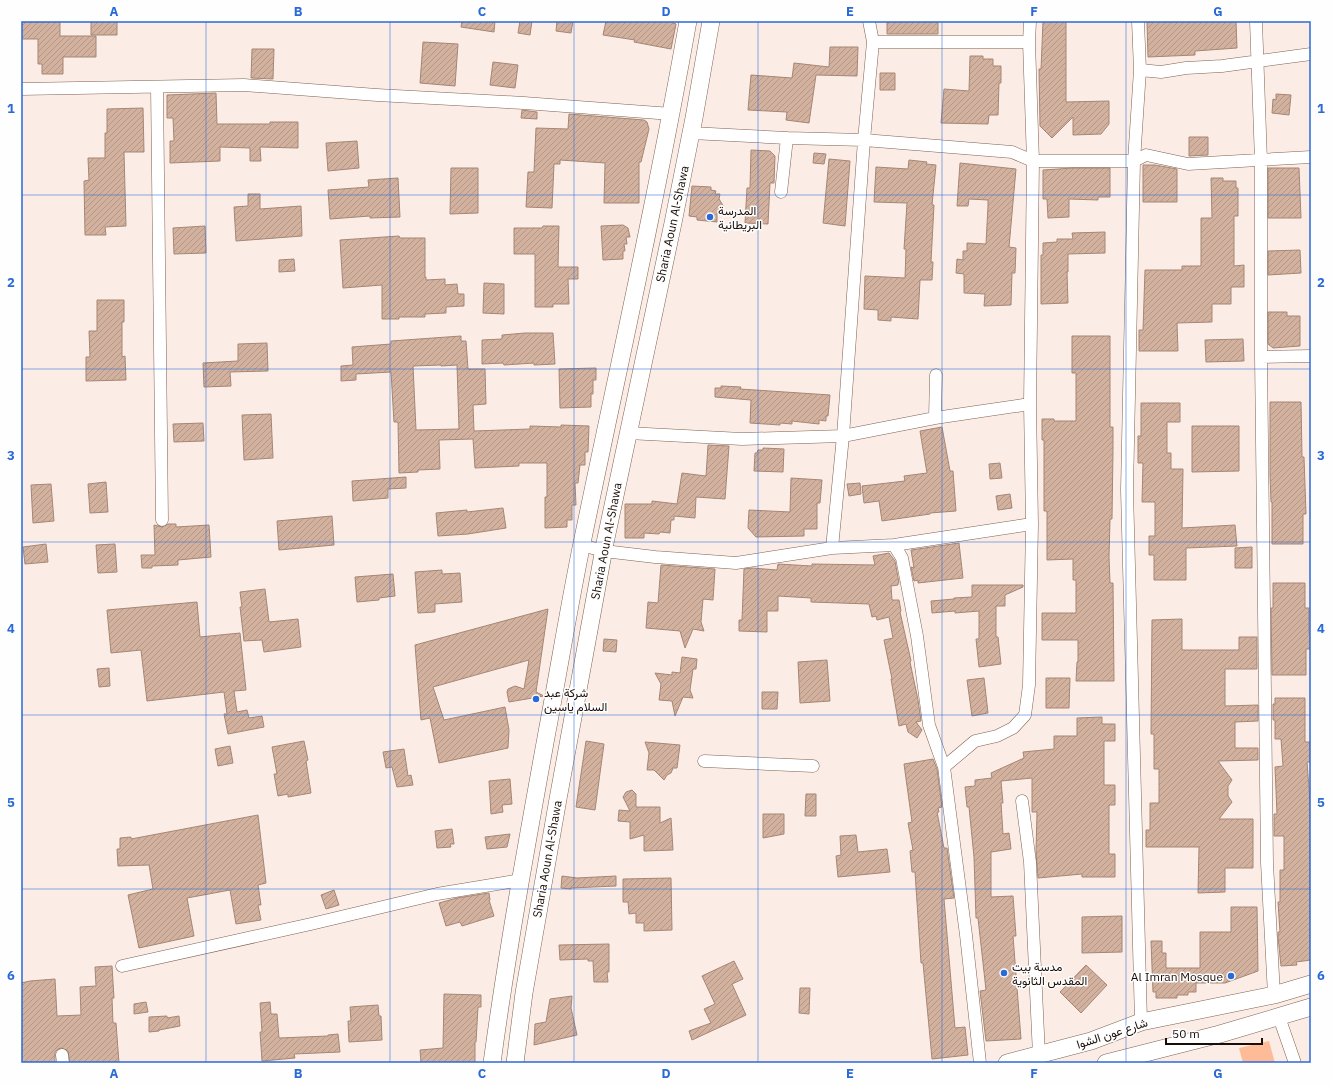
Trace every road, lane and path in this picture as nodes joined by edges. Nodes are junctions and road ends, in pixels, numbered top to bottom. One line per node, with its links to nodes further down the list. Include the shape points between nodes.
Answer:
1 (688, 21): 14 (main road, Sharia Aoun Al-Shawa)
2 (710, 21): 15 (main road, Sharia Aoun Al-Shawa)
3 (869, 21): 7 (street)
4 (1030, 21): 8 (street)
5 (1138, 21): 11 (street)
6 (1256, 21): 10 (street)
7 (873, 42): 8 (street); 17 (street)
8 (1029, 42): 19 (street)
9 (1311, 54): 10 (street)
10 (1257, 62): 11 (street, via 1161,72); 21 (street)
11 (1140, 70): 20 (street)
12 (157, 87): 13 (street); 14 (street, via 244,84); 30 (street)
13 (21, 89)
14 (672, 114): 33 (main road, Sharia Aoun Al-Shawa)
15 (691, 133): 16 (street); 28 (main road, Sharia Aoun Al-Shawa)
16 (787, 138): 17 (street); 22 (street)
17 (864, 140): 19 (street, via 1012,152); 29 (street)
18 (1311, 157): 21 (street)
19 (1033, 161): 20 (street); 26 (street)
20 (1134, 161): 21 (street, via 1146,155 1188,164); 46 (street, via 1127,490)
21 (1261, 161): 24 (street)
22 (781, 192)
23 (1311, 356): 24 (street)
24 (1261, 357): 43 (street, via 1267,863)
25 (936, 374): 27 (street)
26 (1030, 404): 27 (street); 31 (street)
27 (935, 418): 29 (street)
28 (628, 432): 29 (street, via 742,439); 35 (main road, Sharia Aoun Al-Shawa)
29 (843, 436): 34 (street)
30 (162, 520)
31 (1032, 524): 32 (street); 38 (street, via 1029,685 1025,715 1013,728 998,736 975,741)
32 (894, 544): 34 (street); 38 (street, via 902,558 917,636 929,725)
33 (581, 546): 35 (street); 40 (main road, Sharia Aoun Al-Shawa)
34 (832, 548): 35 (street, via 736,563)
35 (604, 551): 49 (main road, Sharia Aoun Al-Shawa, via 525,986)
36 (704, 761): 37 (street)
37 (814, 766)
38 (944, 767): 50 (street)
39 (1022, 801): 47 (street, via 1030,862)
40 (521, 880): 41 (street, via 437,894); 48 (main road, Sharia Aoun Al-Shawa)
41 (122, 966)
42 (1311, 984): 43 (main road, شارع عون الشوا)
43 (1274, 995): 46 (main road, شارع عون الشوا)
44 (1311, 1007): 45 (main road)
45 (1279, 1017): 52 (main road); 53 (street)
46 (1141, 1022): 47 (main road, شارع عون الشوا, via 1091,1041)
47 (1039, 1055): 51 (main road, شارع عون الشوا)
48 (492, 1063)
49 (515, 1063)
50 (980, 1063)
51 (1007, 1063)
52 (1106, 1063)
53 (1295, 1063)

